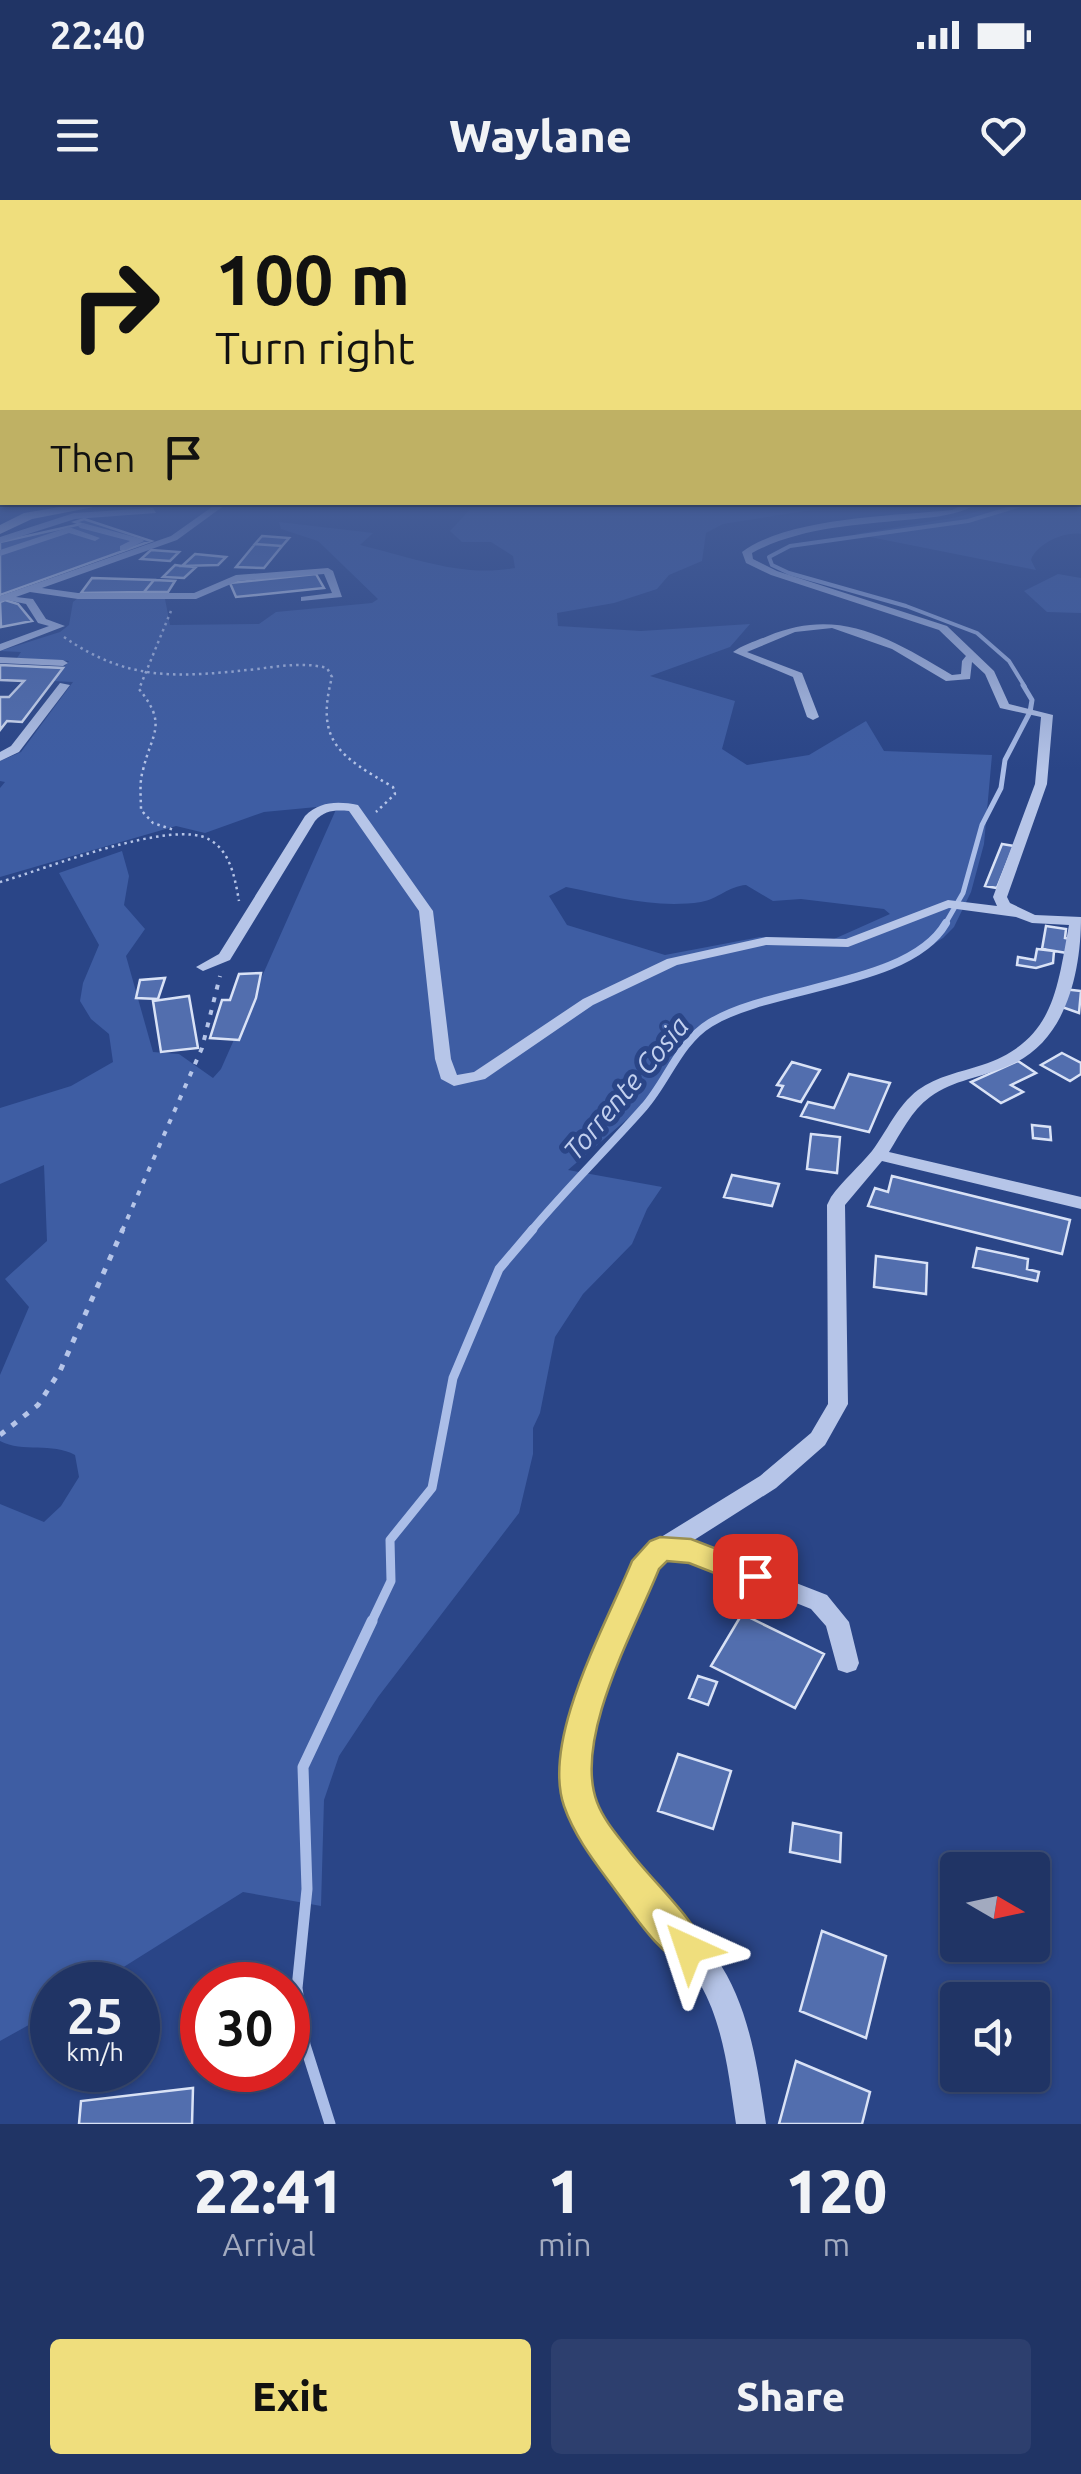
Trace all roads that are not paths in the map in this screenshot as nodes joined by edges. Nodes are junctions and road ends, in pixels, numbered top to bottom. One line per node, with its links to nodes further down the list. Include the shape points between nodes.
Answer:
1 (27, 590): 6 (street)
2 (35, 590): 3 (street, via 78,596 204,596)
3 (212, 590)
4 (336, 590): 7 (street, via 338,595)
5 (825, 590): 9 (street, via 942,628)
6 (2, 596): 8 (street, via 29,601 42,621 59,628)
7 (305, 599)
8 (0, 648)
9 (972, 654): 13 (street, via 966,677 950,679 867,634 821,624 738,652 798,675); 15 (street, via 990,672 1004,706 1039,711 1048,719 1041,784 1002,890)
10 (0, 660): 11 (street)
11 (63, 663)
12 (64, 684): 14 (street, via 15,749)
13 (813, 717)
14 (0, 757)
15 (1009, 909): 16 (street, via 1051,922); 17 (street, via 948,904 848,944 766,942 672,962 588,1002 479,1076 454,1080 443,1059 426,911 353,808 343,806 314,814 225,957)
16 (1079, 922): 18 (street, via 1050,1022 1037,1042 1011,1059 931,1088 903,1114)
17 (203, 967)
18 (878, 1155): 19 (street); 20 (street, via 846,1185 836,1205 838,1404 818,1439 768,1482)
19 (1081, 1203)
20 (660, 1549): 21 (street, via 691,1551 819,1602 837,1622); 22 (street, via 647,1561 580,1723 580,1803 649,1906 708,1971 743,2063)
21 (847, 1663)
22 (751, 2124)

